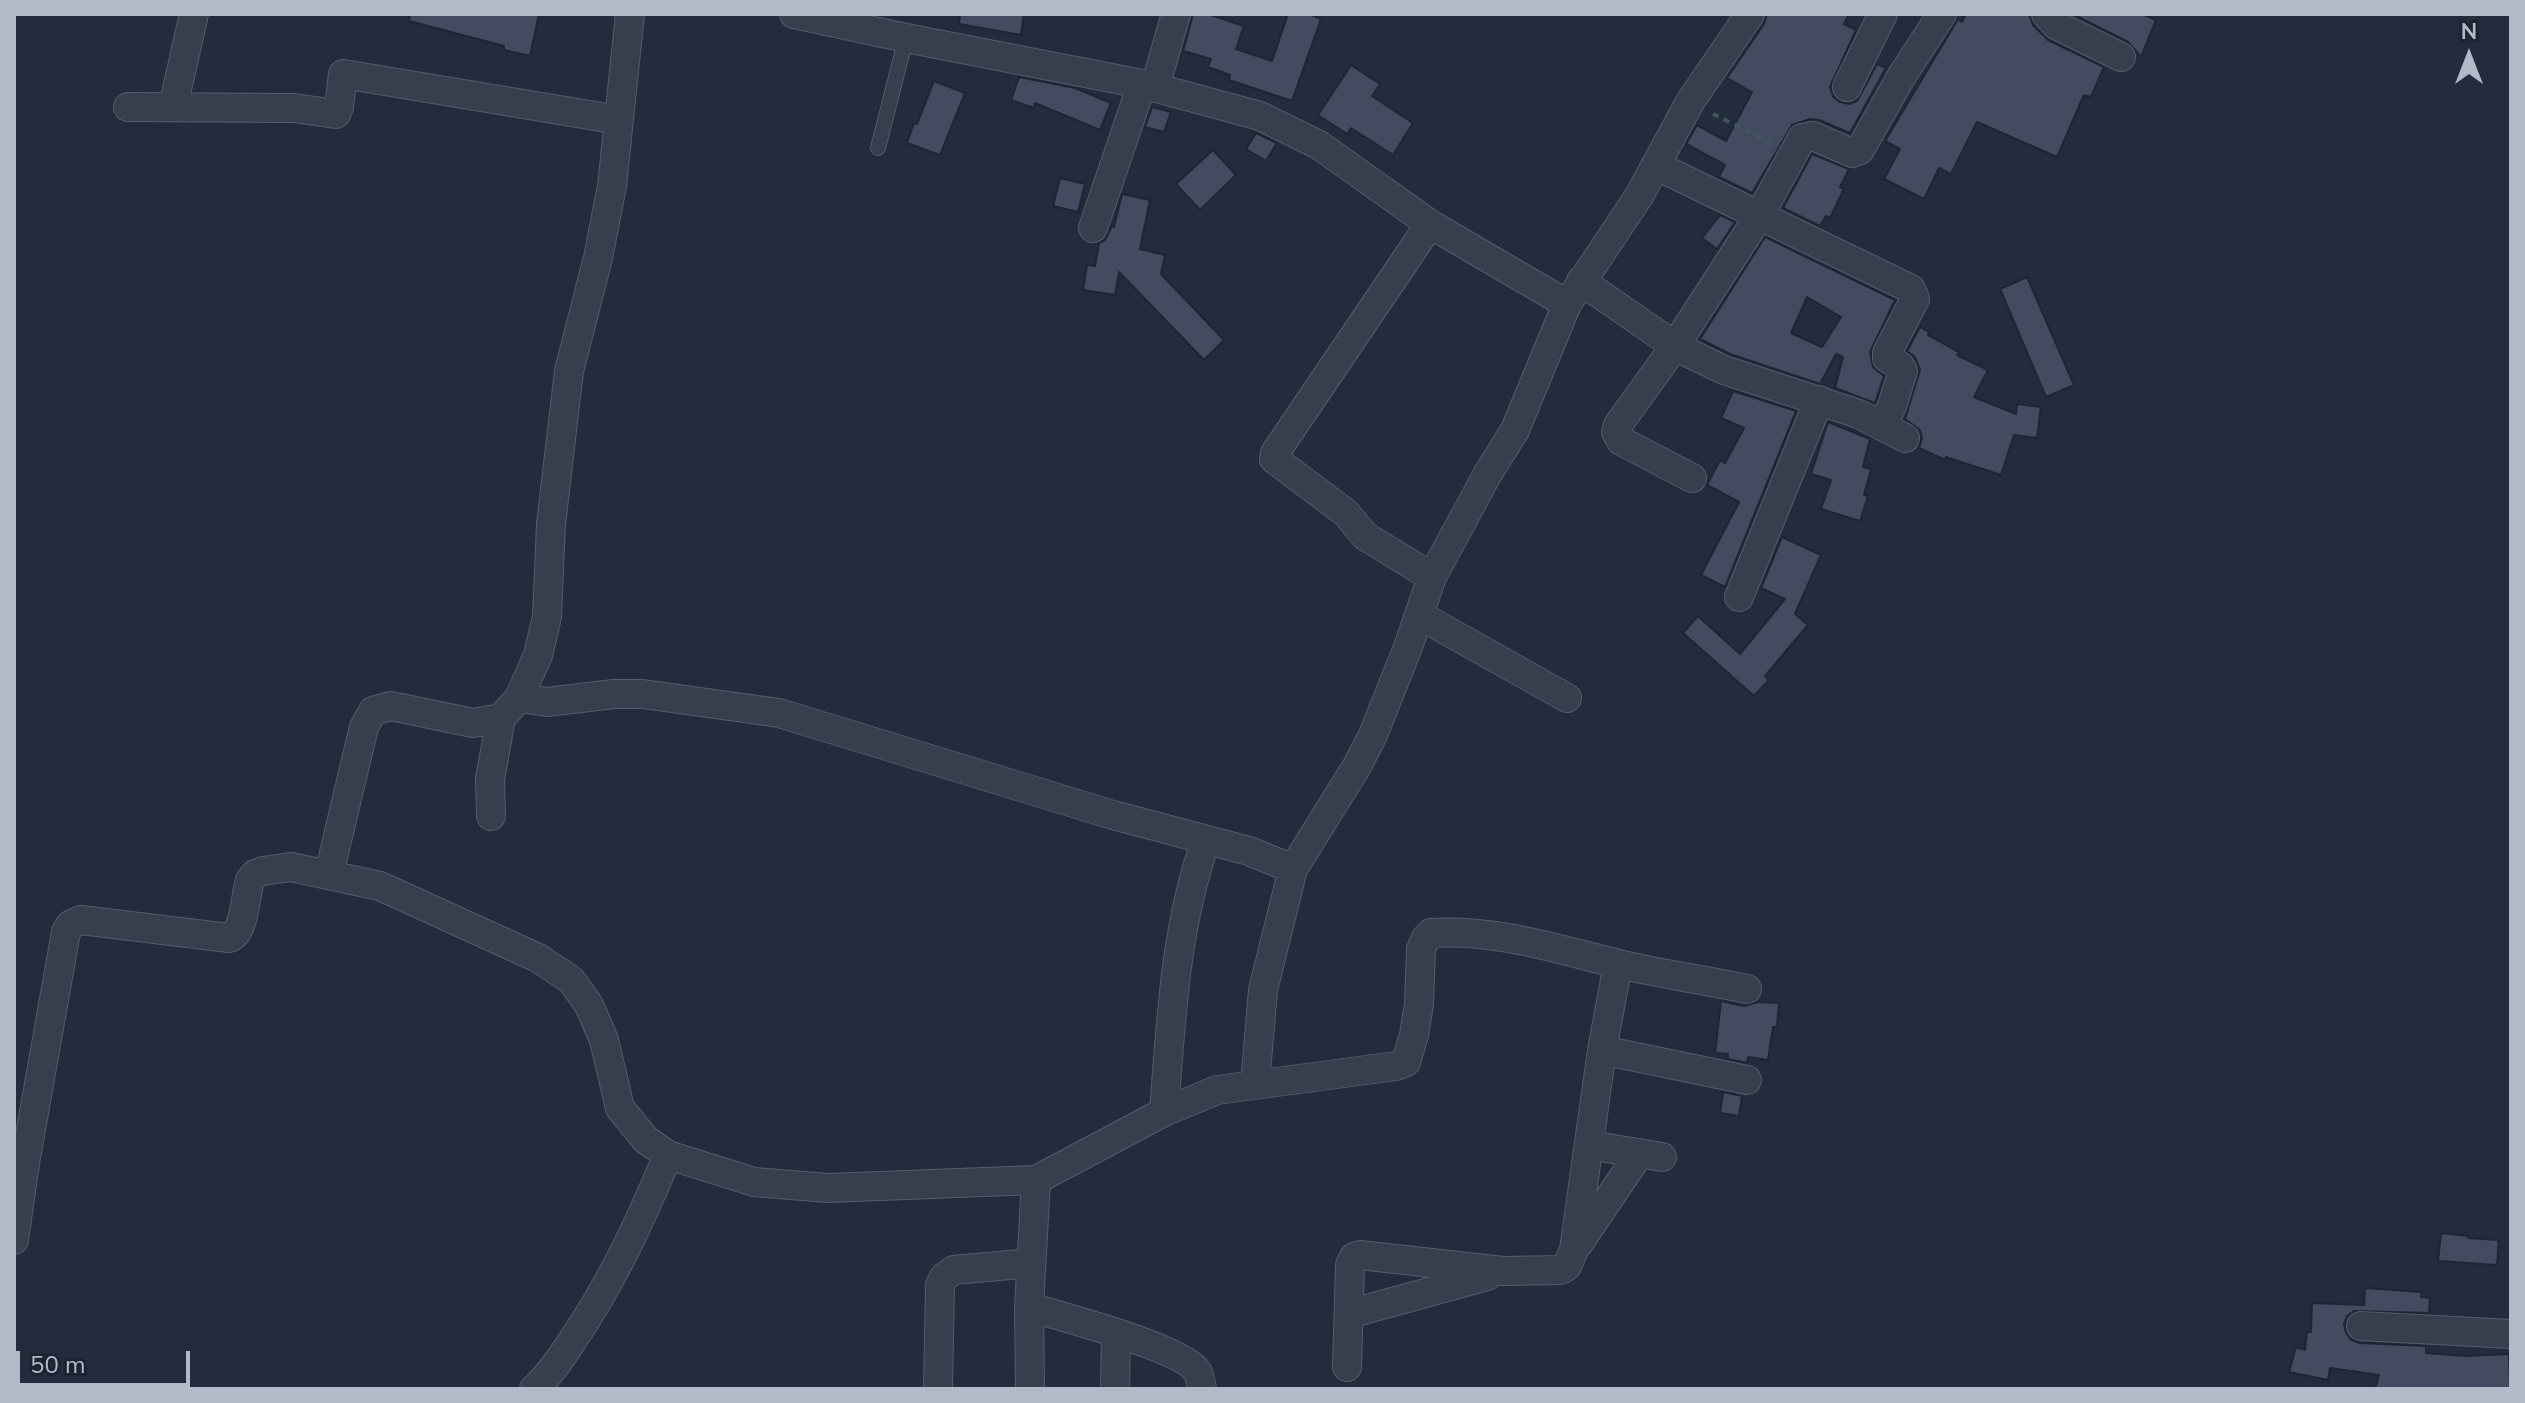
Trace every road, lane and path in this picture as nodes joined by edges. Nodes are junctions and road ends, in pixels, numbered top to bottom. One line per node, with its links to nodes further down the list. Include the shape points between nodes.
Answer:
1 (194, 14): 15 (street)
2 (630, 14): 16 (street)
3 (794, 14): 9 (street)
4 (1176, 14): 11 (street)
5 (1750, 14): 13 (street)
6 (1883, 14): 12 (street)
7 (2046, 14): 10 (street, via 2056,25)
8 (1929, 17): 18 (street, via 1860,150 1852,153 1807,136)
9 (906, 38): 11 (street); 17 (lane)
10 (2121, 57)
11 (1148, 85): 21 (street, via 1285,126); 22 (street)
12 (1847, 87)
13 (1690, 102): 18 (path); 19 (street)
14 (128, 107): 15 (street)
15 (173, 107): 16 (street, via 294,108 336,114 343,74)
16 (619, 120): 31 (street, via 598,258 569,371 544,636)
17 (878, 148)
18 (1792, 154): 20 (street)
19 (1657, 166): 20 (street); 23 (street)
20 (1759, 216): 24 (street); 25 (street, via 1914,294 1887,353 1903,371 1892,406 1894,432)
21 (1430, 224): 23 (street); 27 (street, via 1274,459 1346,513 1365,536)
22 (1093, 228)
23 (1574, 293): 24 (street); 27 (street, via 1515,430)
24 (1675, 346): 25 (street, via 1724,370); 26 (street, via 1616,432 1621,441)
25 (1819, 400): 28 (street)
26 (1692, 478)
27 (1432, 577): 29 (street)
28 (1739, 597)
29 (1419, 615): 30 (street); 34 (street, via 1373,735)
30 (1567, 698)
31 (510, 708): 32 (street, via 490,779); 33 (street, via 643,694 779,713); 35 (street, via 473,723 391,706 373,711 364,727)
32 (491, 816)
33 (1206, 840): 34 (street); 41 (street, via 1178,945)
34 (1293, 869): 40 (street, via 1263,990)
35 (329, 874): 43 (street, via 380,886 440,912 538,958 571,980 604,1040 620,1108 646,1140); 45 (street, via 291,867 255,874 241,928 229,938 81,920 70,925)
36 (1618, 964): 37 (street); 38 (street); 40 (street, via 1492,934 1431,933 1421,949 1419,1004 1406,1062)
37 (1747, 989)
38 (1602, 1050): 39 (street); 42 (street)
39 (1747, 1080)
40 (1255, 1084): 41 (street, via 1217,1090)
41 (1164, 1112): 44 (street)
42 (1589, 1145): 46 (street); 46 (street, via 1650,1156)
43 (668, 1155): 44 (street, via 754,1182 828,1188); 55 (street, via 591,1314)
44 (1036, 1180): 47 (street)
45 (14, 1240)
46 (1574, 1250): 48 (street, via 1564,1269)
47 (1031, 1263): 49 (street); 56 (street, via 954,1270 944,1277)
48 (1503, 1271): 50 (street); 50 (street, via 1360,1255 1350,1265)
49 (1029, 1307): 52 (street); 57 (street)
50 (1349, 1314): 54 (street)
51 (2361, 1326): 53 (street)
52 (1116, 1333): 58 (street); 59 (street, via 1184,1359 1198,1372)
53 (2511, 1334)
54 (1347, 1367)
55 (534, 1389)
56 (938, 1389)
57 (1030, 1389)
58 (1115, 1389)
59 (1202, 1389)

